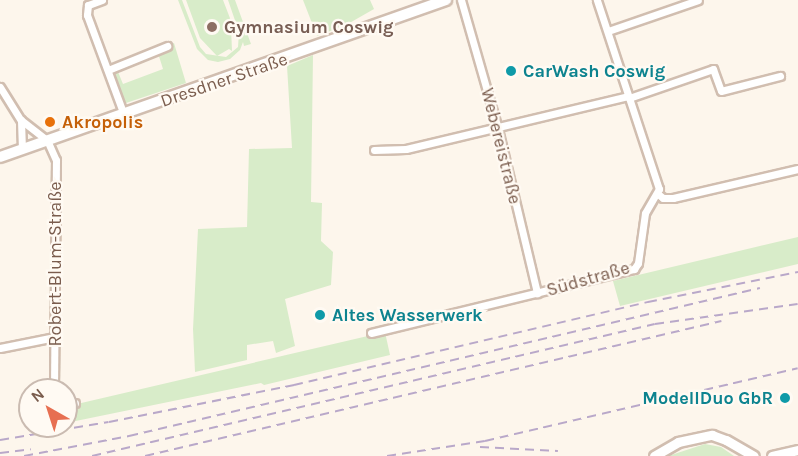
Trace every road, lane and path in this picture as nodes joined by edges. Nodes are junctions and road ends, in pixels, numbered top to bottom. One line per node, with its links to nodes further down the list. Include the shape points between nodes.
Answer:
1 (102, 0): 8 (street, via 88,5 87,15)
2 (446, 0): 12 (main road, Dresdner Straße)
3 (461, 0): 14 (street, Webereistraße)
4 (597, 0): 6 (street)
5 (698, 0): 6 (street)
6 (608, 31): 11 (street)
7 (167, 46): 8 (street)
8 (108, 70): 12 (street)
9 (780, 76): 11 (street, via 721,91 713,69)
10 (0, 87): 13 (street)
11 (628, 97): 14 (street); 20 (street, via 658,181)
12 (124, 116): 15 (main road, Dresdner Straße)
13 (21, 120): 15 (street); 16 (street)
14 (498, 129): 17 (street, via 406,149); 21 (street, Webereistraße)
15 (47, 140): 16 (main road, Dresdner Straße); 23 (street, Robert-Blum-Straße, via 56,160)
16 (22, 149): 18 (main road, Dresdner Straße)
17 (374, 150)
18 (0, 157)
19 (798, 169): 20 (street, via 673,198)
20 (658, 194): 21 (street, Südstraße, via 645,213 640,257 634,269)
21 (537, 293): 22 (street, Südstraße)
22 (371, 333)
23 (55, 337): 24 (street); 25 (street, Robert-Blum-Straße)
24 (0, 348)
25 (54, 378)
26 (798, 450): 29 (street)
27 (654, 456): 28 (street, via 678,442 712,435)
28 (754, 456)
29 (772, 456)

